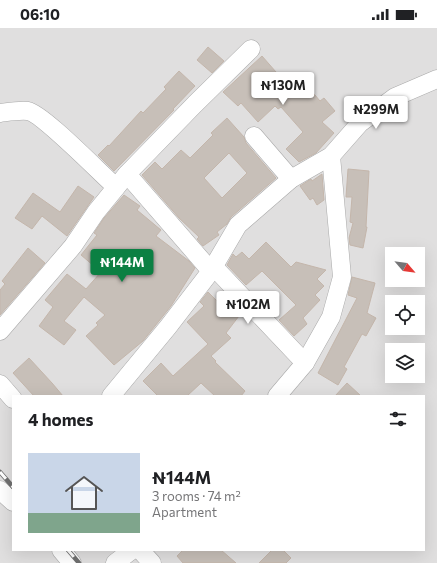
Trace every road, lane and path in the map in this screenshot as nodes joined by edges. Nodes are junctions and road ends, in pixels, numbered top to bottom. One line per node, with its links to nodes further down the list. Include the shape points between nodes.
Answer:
1 (251, 49): 7 (street)
2 (437, 79): 5 (street, via 395,97 360,123)
3 (0, 113): 7 (street, via 28,111)
4 (254, 136): 6 (street)
5 (331, 156): 6 (street); 10 (street, via 342,276 331,317)
6 (291, 179): 8 (street, via 238,225)
7 (121, 181): 8 (street); 9 (street, via 73,246)
8 (212, 269): 10 (street); 12 (street)
9 (0, 331)
10 (304, 363): 13 (street)
11 (0, 384): 14 (street)
12 (112, 395)
13 (278, 395)
14 (12, 398)
15 (0, 490): 16 (street)
16 (12, 501)
17 (62, 551): 20 (street)
18 (131, 551): 21 (street)
19 (141, 551): 22 (street)
20 (72, 563)
21 (115, 563)
22 (152, 563)

